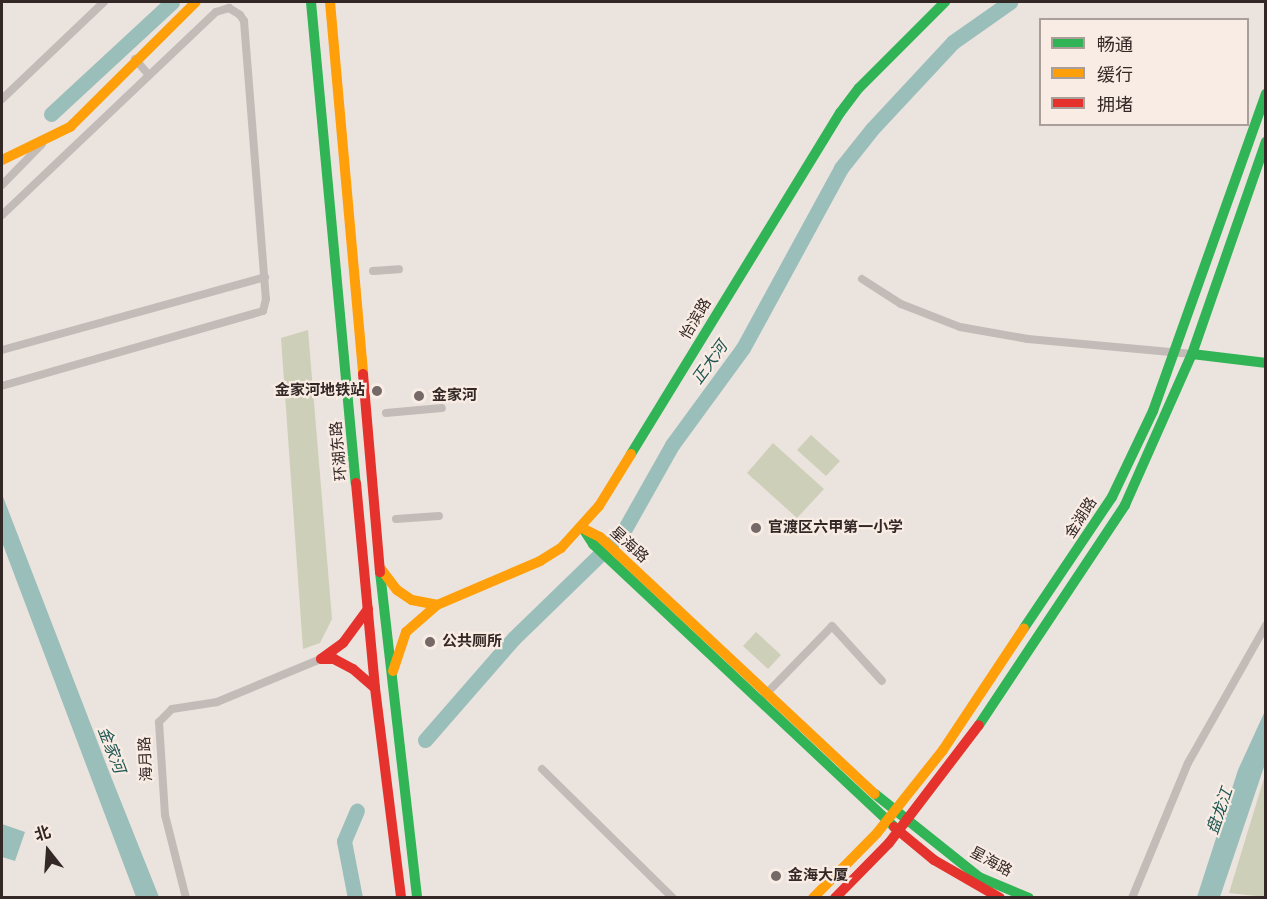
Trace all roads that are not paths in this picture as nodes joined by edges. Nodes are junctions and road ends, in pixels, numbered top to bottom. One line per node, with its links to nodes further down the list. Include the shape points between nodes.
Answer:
1 (104, 2): 9 (street)
2 (196, 2): 6 (main road)
3 (310, 2): 33 (main road, 环湖东路)
4 (330, 2): 31 (main road, 环湖东路)
5 (945, 2): 30 (main road, 怡滨路, via 858,88 840,113 599,507)
6 (135, 59): 7 (street); 10 (main road)
7 (149, 75): 12 (street); 19 (street, via 222,8 235,12 244,21)
8 (1266, 94): 22 (main road, 金湖路)
9 (2, 99)
10 (70, 127): 11 (main road); 12 (street)
11 (47, 138): 14 (main road); 15 (street)
12 (81, 138): 16 (street)
13 (1266, 142): 23 (main road, 金湖路)
14 (2, 160)
15 (2, 185)
16 (2, 215)
17 (399, 269): 18 (street)
18 (373, 271)
19 (264, 277): 21 (street); 25 (street, via 266,305 255,315)
20 (862, 279): 22 (street, via 901,304 960,327 1028,339)
21 (2, 350)
22 (1174, 353): 23 (street); 41 (main road, 金湖路, via 1153,411 1112,498 1016,646)
23 (1192, 354): 24 (main road); 43 (main road, 金湖路, via 1125,505 1029,654)
24 (1266, 363)
25 (2, 386)
26 (442, 408): 27 (street)
27 (386, 413)
28 (439, 516): 29 (street)
29 (396, 519)
30 (582, 528): 32 (main road, 怡滨路, via 540,561); 39 (main road, 星海路)
31 (380, 567): 32 (main road, via 403,594 426,605); 37 (main road, 环湖东路)
32 (437, 605): 37 (main road, 怡滨路, via 406,632)
33 (368, 609): 35 (main road, via 343,643); 38 (main road, 环湖东路)
34 (1264, 630): 52 (street, via 1188,763)
35 (321, 659): 38 (main road, via 334,659 353,669); 44 (street, 海月路, via 217,702 172,709 159,722 159,770 165,815)
36 (882, 681): 39 (street, via 832,626)
37 (390, 684): 46 (main road, 环湖东路)
38 (375, 688): 45 (main road, 环湖东路)
39 (764, 696): 41 (main road, 星海路); 42 (main road, 星海路)
40 (543, 769): 47 (street)
41 (894, 812): 42 (main road, 金湖路); 43 (main road, 星海路)
42 (886, 821): 43 (main road, 星海路); 48 (main road, 金湖路)
43 (902, 826): 49 (main road, 金湖路); 50 (main road, 星海路, via 934,860); 51 (main road, 星海路, via 979,877)
44 (186, 897)
45 (401, 897)
46 (417, 897)
47 (674, 897)
48 (813, 897)
49 (835, 897)
50 (1000, 897)
51 (1029, 897)
52 (1132, 897)

